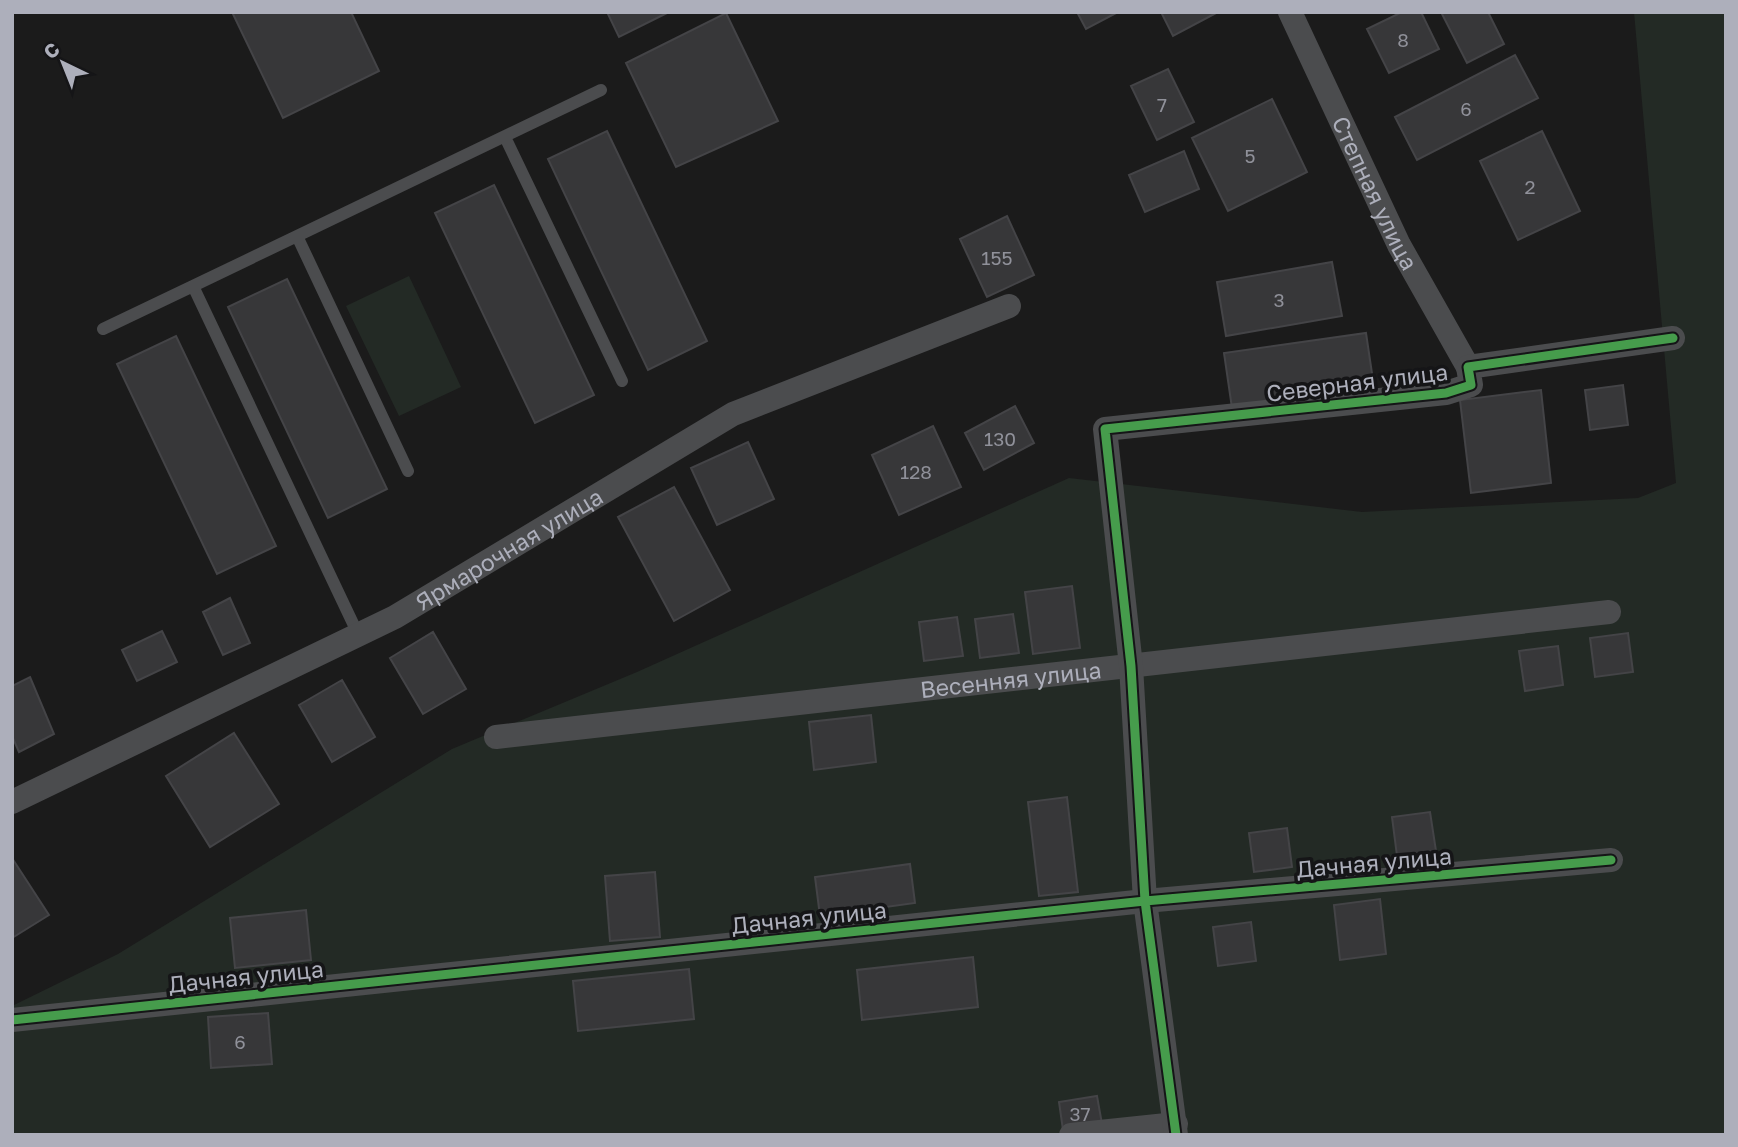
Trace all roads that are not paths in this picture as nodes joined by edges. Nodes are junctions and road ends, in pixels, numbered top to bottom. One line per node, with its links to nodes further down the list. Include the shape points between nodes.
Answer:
1 (1290, 12): 9 (street, Степная улица, via 1399,245)
2 (601, 90): 3 (lane)
3 (505, 137): 4 (lane); 10 (lane)
4 (297, 236): 5 (lane); 11 (lane)
5 (193, 286): 7 (lane); 13 (lane)
6 (1009, 306): 13 (street, Ярмарочная улица, via 733,414 395,617)
7 (103, 329)
8 (1674, 338): 9 (street, Северная улица)
9 (1468, 367): 14 (street, Северная улица, via 1471,385 1446,393 1105,429)
10 (622, 381)
11 (408, 471)
12 (1609, 612): 14 (street, Весенняя улица)
13 (358, 634): 16 (street, Ярмарочная улица)
14 (1130, 666): 15 (street, Весенняя улица); 18 (street)
15 (496, 737)
16 (12, 802)
17 (1611, 860): 18 (street, Дачная улица)
18 (1145, 901): 19 (street, Дачная улица); 20 (street)
19 (12, 1020)
20 (1176, 1129): 21 (street)
21 (1071, 1135)

